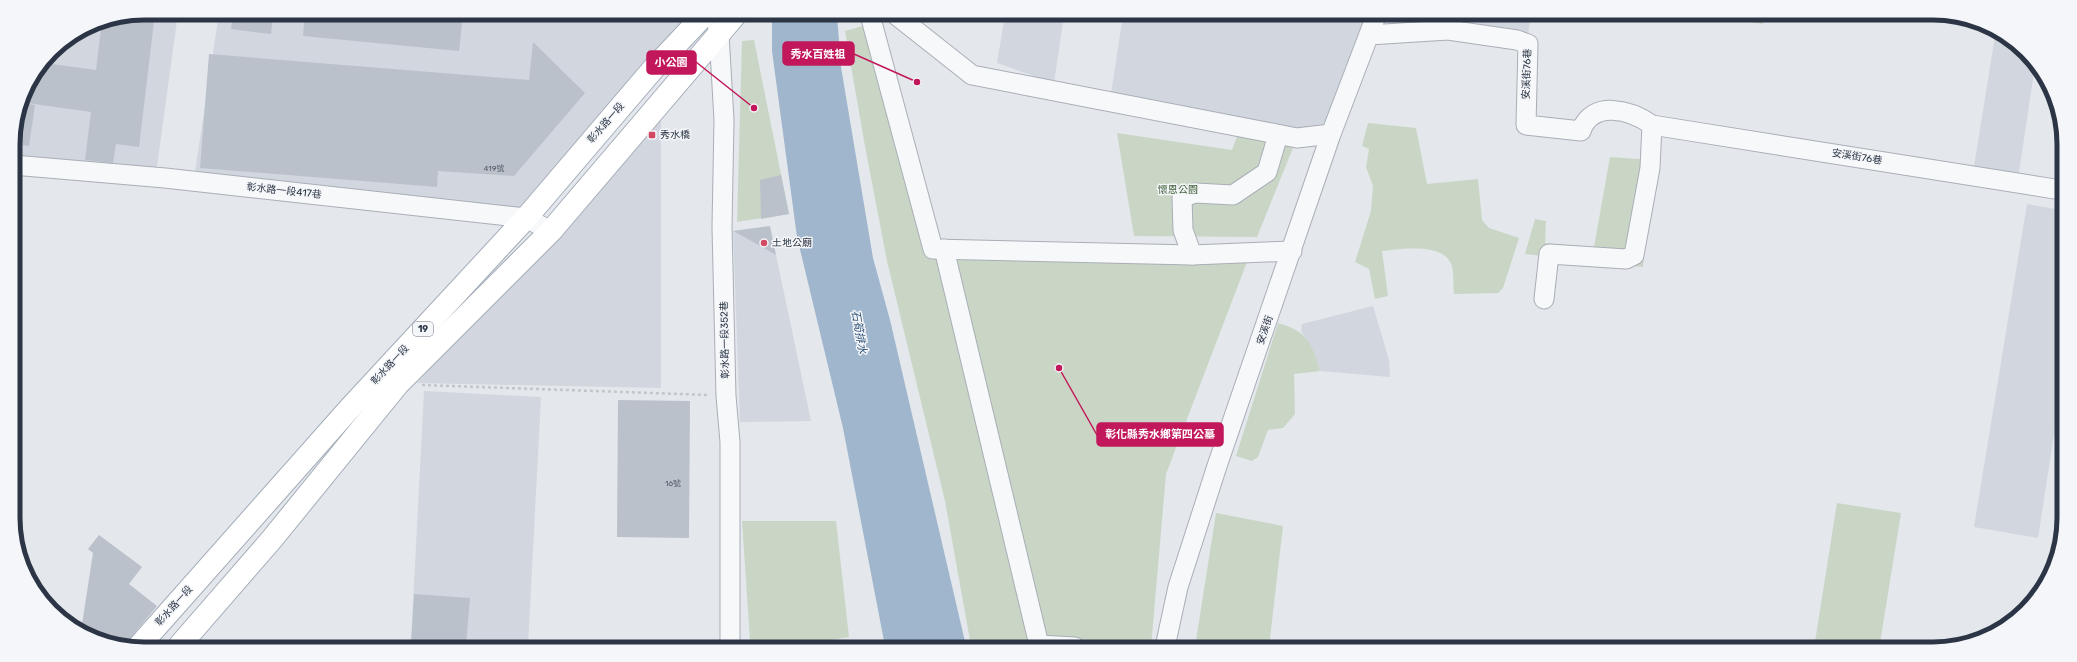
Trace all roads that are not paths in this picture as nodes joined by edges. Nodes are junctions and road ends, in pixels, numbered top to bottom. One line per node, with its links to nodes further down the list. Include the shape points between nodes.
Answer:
1 (699, 20): 12 (main road, 彰水路一段 / 19, via 654,68)
2 (871, 20): 14 (street, via 933,249)
3 (902, 20): 9 (street, via 972,75)
4 (1375, 20): 6 (street, 安溪街)
5 (717, 24): 13 (main road, 彰水路一段 / 19); 20 (street, 彰水路一段352巷, via 724,120 722,227 726,396 730,442)
6 (1369, 35): 7 (street, 安溪街76巷, via 1448,30 1517,40 1528,44 1526,125 1581,131 1584,122 1590,117 1610,110 1641,117); 8 (street, 安溪街)
7 (1652, 125): 11 (street, 安溪街76巷); 17 (street, via 1650,168 1634,255 1626,259 1549,254)
8 (1331, 134): 9 (street, via 1297,138); 15 (street, 安溪街)
9 (1278, 135): 16 (street, via 1267,172 1262,176 1233,195 1195,193 1182,198 1182,230)
10 (20, 166): 12 (street, 彰水路一段417巷, via 165,178)
11 (2057, 189)
12 (526, 218): 13 (street, 彰水路一段417巷); 18 (main road, 彰水路一段 / 19, via 350,408)
13 (551, 231): 19 (main road, 彰水路一段 / 19, via 398,384 272,539)
14 (944, 249): 16 (street); 21 (street)
15 (1292, 251): 16 (street); 22 (street, 安溪街, via 1180,580)
16 (1192, 255)
17 (1544, 299)
18 (142, 642)
19 (183, 642)
20 (730, 642)
21 (1038, 642)
22 (1166, 642)

